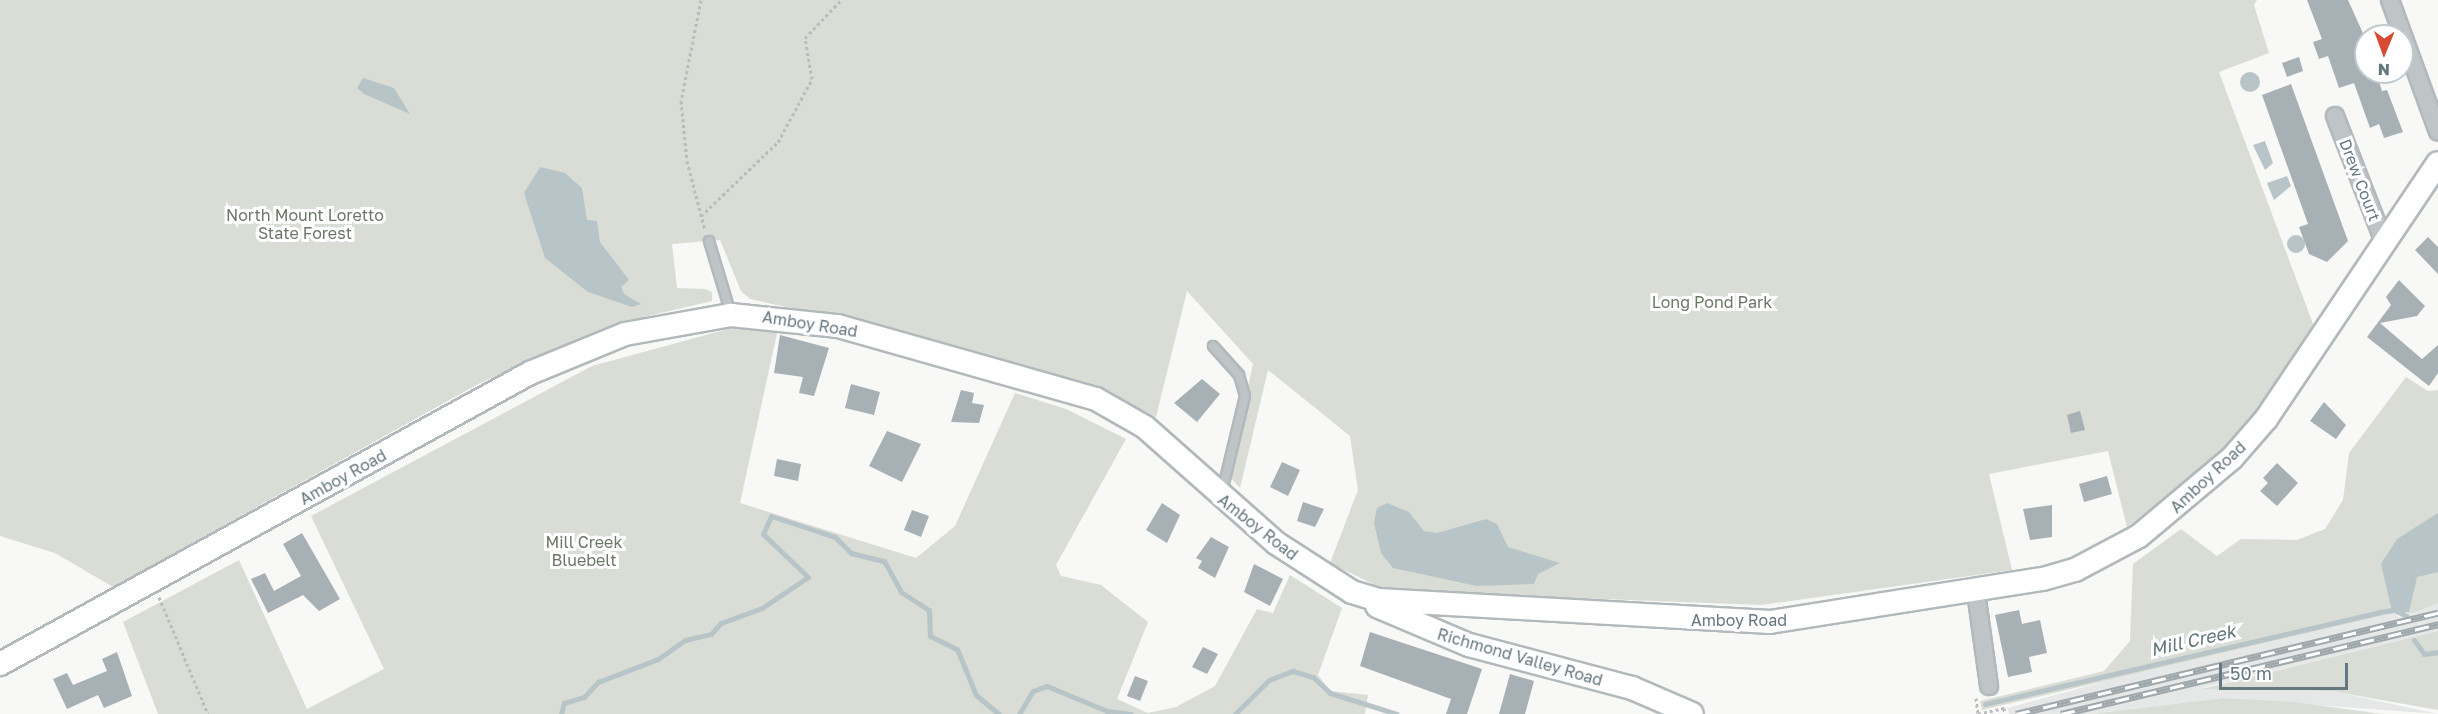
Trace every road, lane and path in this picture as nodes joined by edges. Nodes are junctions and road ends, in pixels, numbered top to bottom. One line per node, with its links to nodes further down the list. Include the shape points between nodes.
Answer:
1 (701, 0): 7 (path, via 681,101 687,161)
2 (841, 0): 7 (path, via 805,38 812,79 778,142)
3 (2390, 0): 5 (street)
4 (2335, 116): 9 (street, Drew Court)
5 (2438, 132)
6 (2438, 163): 9 (main road, Amboy Road)
7 (701, 216): 8 (path)
8 (709, 241): 10 (lane)
9 (2385, 244): 14 (main road, Amboy Road, via 2266,419 2200,489 2111,554 2043,579)
10 (731, 315): 12 (main road, Amboy Road, via 838,326 1070,388 1145,427); 18 (main road, Amboy Road, via 625,334 530,373)
11 (1214, 346): 12 (lane, via 1239,375 1245,396)
12 (1220, 498): 13 (main road, Amboy Road)
13 (1352, 592): 16 (main road, Amboy Road, via 1405,605); 17 (main road, Richmond Valley Road, via 1406,622 1469,645)
14 (1976, 592): 16 (main road, Amboy Road, via 1770,622); 19 (street)
15 (158, 596): 21 (path)
16 (1490, 609): 17 (main road, via 1488,638)
17 (1499, 649): 22 (main road, Richmond Valley Road, via 1632,688)
18 (0, 664)
19 (1989, 686)
20 (1976, 698): 23 (path)
21 (208, 714)
22 (1692, 714)
23 (1979, 714): 24 (path, via 2004,708)
24 (2005, 714)

